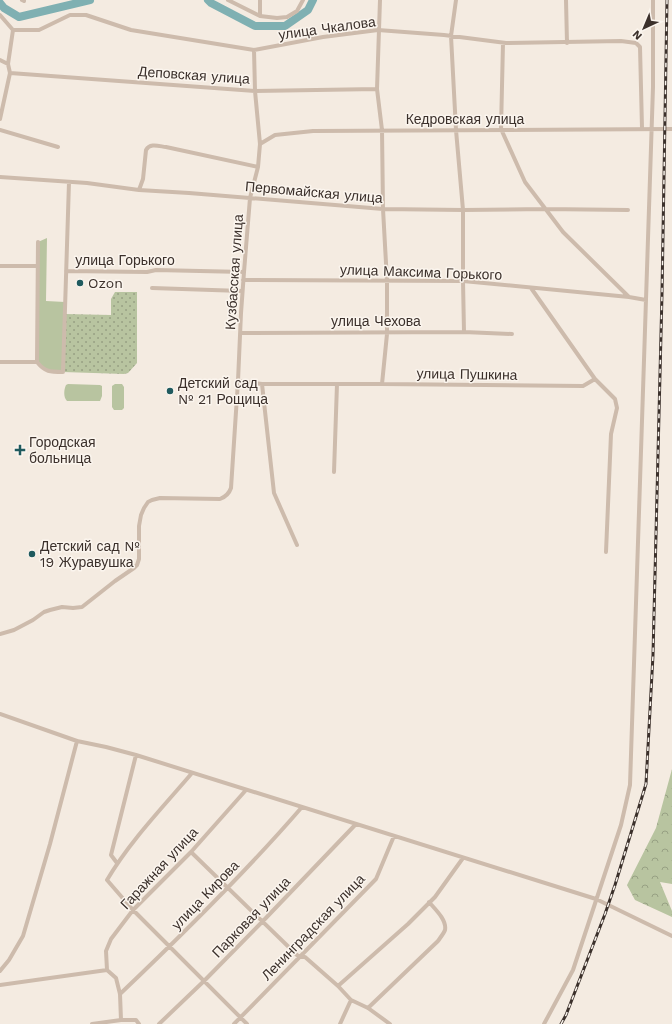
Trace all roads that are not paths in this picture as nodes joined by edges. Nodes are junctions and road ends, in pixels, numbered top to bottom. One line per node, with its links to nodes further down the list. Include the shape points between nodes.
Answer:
1 (228, 0): 9 (street)
2 (260, 0): 9 (street)
3 (303, 0): 9 (street, via 298,11 287,17)
4 (380, 0): 11 (street)
5 (456, 0): 12 (street)
6 (566, 0): 14 (street)
7 (653, 0): 23 (street)
8 (0, 15): 10 (street)
9 (260, 16)
10 (13, 30): 15 (street, улица Чкалова, via 39,30 70,16 86,14 131,30); 17 (street)
11 (378, 30): 12 (street, улица Чкалова); 15 (street, улица Чкалова); 19 (street)
12 (451, 36): 13 (street, улица Чкалова); 28 (street)
13 (503, 43): 14 (street, улица Чкалова); 24 (street)
14 (567, 43): 22 (street, улица Чкалова, via 621,41 636,43 640,47)
15 (254, 50): 20 (street, Кузбасская улица)
16 (0, 60): 17 (street)
17 (8, 64): 18 (street)
18 (10, 73): 20 (street, Деповская улица); 21 (street)
19 (377, 90): 20 (street, Деповская улица); 27 (street)
20 (255, 91): 29 (street, Кузбасская улица)
21 (0, 119)
22 (642, 128): 23 (street, Кедровская улица); 24 (street, Кедровская улица)
23 (651, 128): 25 (street, Кедровская улица); 52 (street)
24 (501, 129): 28 (street, Кедровская улица); 37 (street, via 525,182)
25 (672, 129)
26 (0, 130): 30 (street)
27 (382, 130): 28 (street, Кедровская улица); 29 (street, Кедровская улица, via 314,131 275,136); 36 (street)
28 (456, 130): 38 (street)
29 (260, 144): 31 (street, Кузбасская улица)
30 (58, 147)
31 (258, 167): 34 (street, via 151,145 146,150 143,179); 35 (street, Кузбасская улица)
32 (0, 177): 33 (street, Первомайская улица)
33 (69, 182): 34 (street, Первомайская улица); 43 (street)
34 (139, 190): 35 (street, Первомайская улица)
35 (250, 198): 36 (street, Первомайская улица); 44 (street, Кузбасская улица)
36 (383, 209): 38 (street, Первомайская улица); 46 (street)
37 (545, 209): 38 (street, Первомайская улица); 39 (street, Первомайская улица); 51 (street, via 562,232)
38 (463, 210): 47 (street)
39 (628, 210)
40 (38, 242): 42 (street)
41 (0, 266): 42 (street)
42 (38, 266): 58 (street)
43 (66, 270): 44 (street, улица Горького); 58 (street, улица Горького, via 63,372 50,372)
44 (244, 272): 45 (street, Кузбасская улица)
45 (243, 280): 46 (street, улица Максима Горького); 50 (street, Кузбасская улица)
46 (388, 281): 47 (street, улица Максима Горького); 53 (street)
47 (462, 281): 49 (street, улица Максима Горького); 54 (street)
48 (152, 288): 50 (street)
49 (531, 288): 51 (street, улица Максима Горького); 59 (street)
50 (242, 291): 55 (street, Кузбасская улица)
51 (629, 297): 52 (street, улица Максима Горького)
52 (646, 300): 80 (street, via 630,785 621,824)
53 (387, 332): 54 (street, улица Чехова); 55 (street, улица Чехова); 63 (street)
54 (464, 332): 56 (street, улица Чехова)
55 (240, 333): 60 (street, Кузбасская улица)
56 (512, 334)
57 (0, 362): 58 (street)
58 (37, 362)
59 (595, 378): 63 (street, улица Пушкина, via 583,386); 66 (street, via 615,399 617,408 611,434)
60 (238, 381): 61 (street, улица Пушкина); 67 (street, Кузбасская улица, via 231,488 227,495 220,499 160,498 150,501 140,518 139,558 134,568 82,607 50,610)
61 (262, 384): 62 (street, улица Пушкина); 65 (street, via 274,493)
62 (337, 384): 63 (street, улица Пушкина); 64 (street)
63 (382, 384)
64 (334, 472)
65 (297, 545)
66 (606, 552)
67 (0, 634)
68 (0, 714): 69 (street)
69 (77, 741): 70 (street); 88 (street, via 23,936)
70 (136, 755): 71 (street); 78 (street, via 111,855)
71 (192, 773): 72 (street); 78 (street)
72 (246, 790): 73 (street); 76 (street, Гаражная улица)
73 (302, 807): 74 (street); 79 (street, улица Кирова)
74 (356, 824): 75 (street); 83 (street, Парковая улица)
75 (394, 836): 77 (street); 86 (street, Ленинградская улица, via 376,879)
76 (191, 852): 79 (street); 82 (street, Гаражная улица)
77 (463, 858): 80 (street); 81 (street)
78 (117, 863): 82 (street, via 107,880)
79 (228, 888): 83 (street); 85 (street, улица Кирова)
80 (596, 899): 84 (street); 104 (street, via 573,970)
81 (429, 902): 91 (street); 94 (street, via 443,919 445,930 438,941)
82 (133, 910): 85 (street); 87 (street, Гаражная улица, via 111,939 106,951)
83 (263, 921): 86 (street); 89 (street, Парковая улица)
84 (672, 936)
85 (170, 947): 89 (street); 92 (street, улица Кирова)
86 (299, 957): 91 (street, via 305,957); 95 (street, Ленинградская улица)
87 (107, 970): 90 (street); 92 (street, via 116,978)
88 (0, 971)
89 (204, 981): 95 (street); 99 (street, Парковая улица)
90 (0, 985)
91 (338, 986): 93 (street)
92 (120, 994): 96 (street)
93 (351, 1000): 94 (street); 102 (street)
94 (368, 1008): 103 (street)
95 (241, 1018): 100 (street, Ленинградская улица); 101 (street)
96 (121, 1020): 97 (street); 98 (street, via 136,1020)
97 (92, 1024)
98 (139, 1024)
99 (159, 1024)
100 (234, 1024)
101 (247, 1024)
102 (340, 1024)
103 (390, 1024)
104 (544, 1024)

